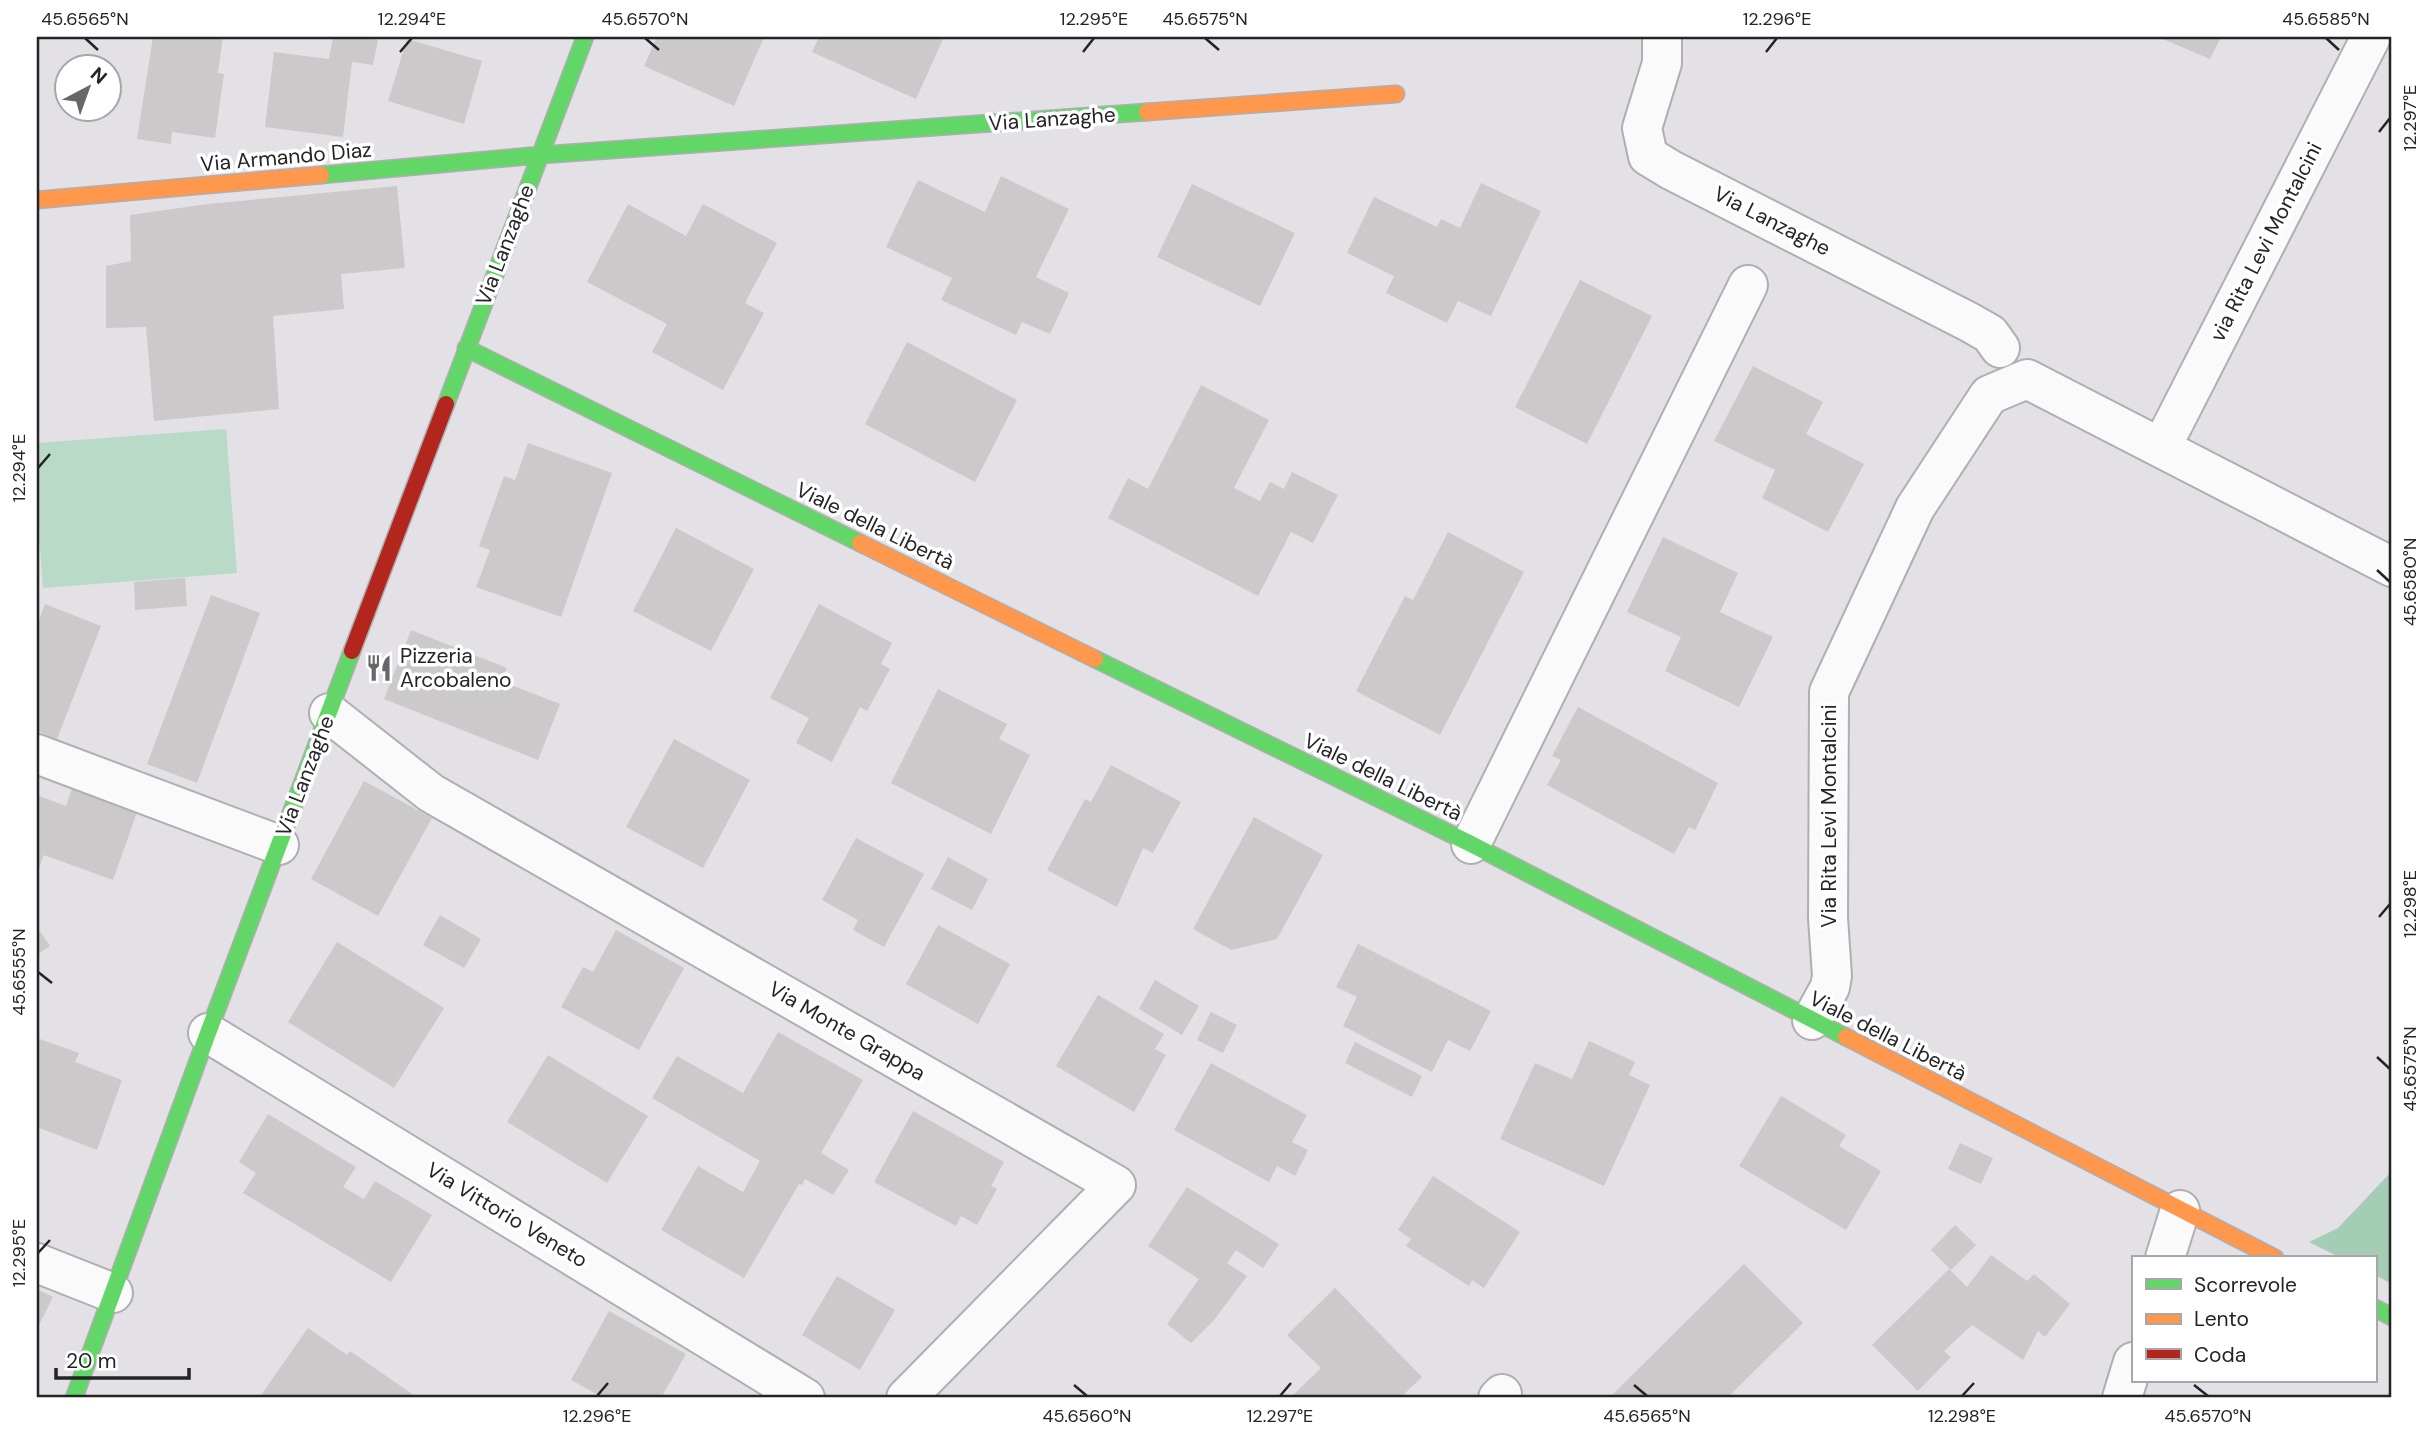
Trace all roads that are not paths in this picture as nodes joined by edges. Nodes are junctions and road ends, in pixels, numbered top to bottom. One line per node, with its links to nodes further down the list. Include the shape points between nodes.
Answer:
1 (585, 37): 5 (street, Via Lanzaghe)
2 (1662, 37): 9 (street, Via Lanzaghe, via 1662,63 1642,128 1648,156 1969,322 1990,334)
3 (2371, 37): 10 (street, via Rita Levi Montalcini)
4 (1396, 94): 5 (street, Via Lanzaghe)
5 (540, 155): 6 (street, Via Armando Diaz); 8 (street, Via Lanzaghe)
6 (37, 200)
7 (1748, 285): 14 (street)
8 (466, 348): 12 (street, Via Lanzaghe); 14 (street, Viale della Libertà)
9 (2000, 348)
10 (2161, 448): 11 (street); 16 (street, Via Rita Levi Montalcini, via 2027,379 1989,395 1915,508 1829,692 1832,976)
11 (2392, 567)
12 (329, 713): 15 (street, Via Lanzaghe); 28 (street, Via Monte Grappa, via 431,793 1116,1185)
13 (37, 754): 15 (street)
14 (1471, 844): 16 (street, Viale della Libertà)
15 (279, 845): 17 (street, Via Lanzaghe)
16 (1812, 1020): 18 (street, Viale della Libertà)
17 (208, 1033): 22 (street, Via Lanzaghe); 27 (street, Via Vittorio Veneto)
18 (2179, 1210): 19 (street); 20 (street, Viale della Libertà)
19 (2166, 1256)
20 (2271, 1256)
21 (37, 1263): 22 (street)
22 (113, 1293): 26 (street, Via Lanzaghe)
23 (2376, 1309): 24 (street)
24 (2392, 1317)
25 (2132, 1365): 29 (street)
26 (74, 1398)
27 (806, 1398)
28 (906, 1398)
29 (2122, 1398)

